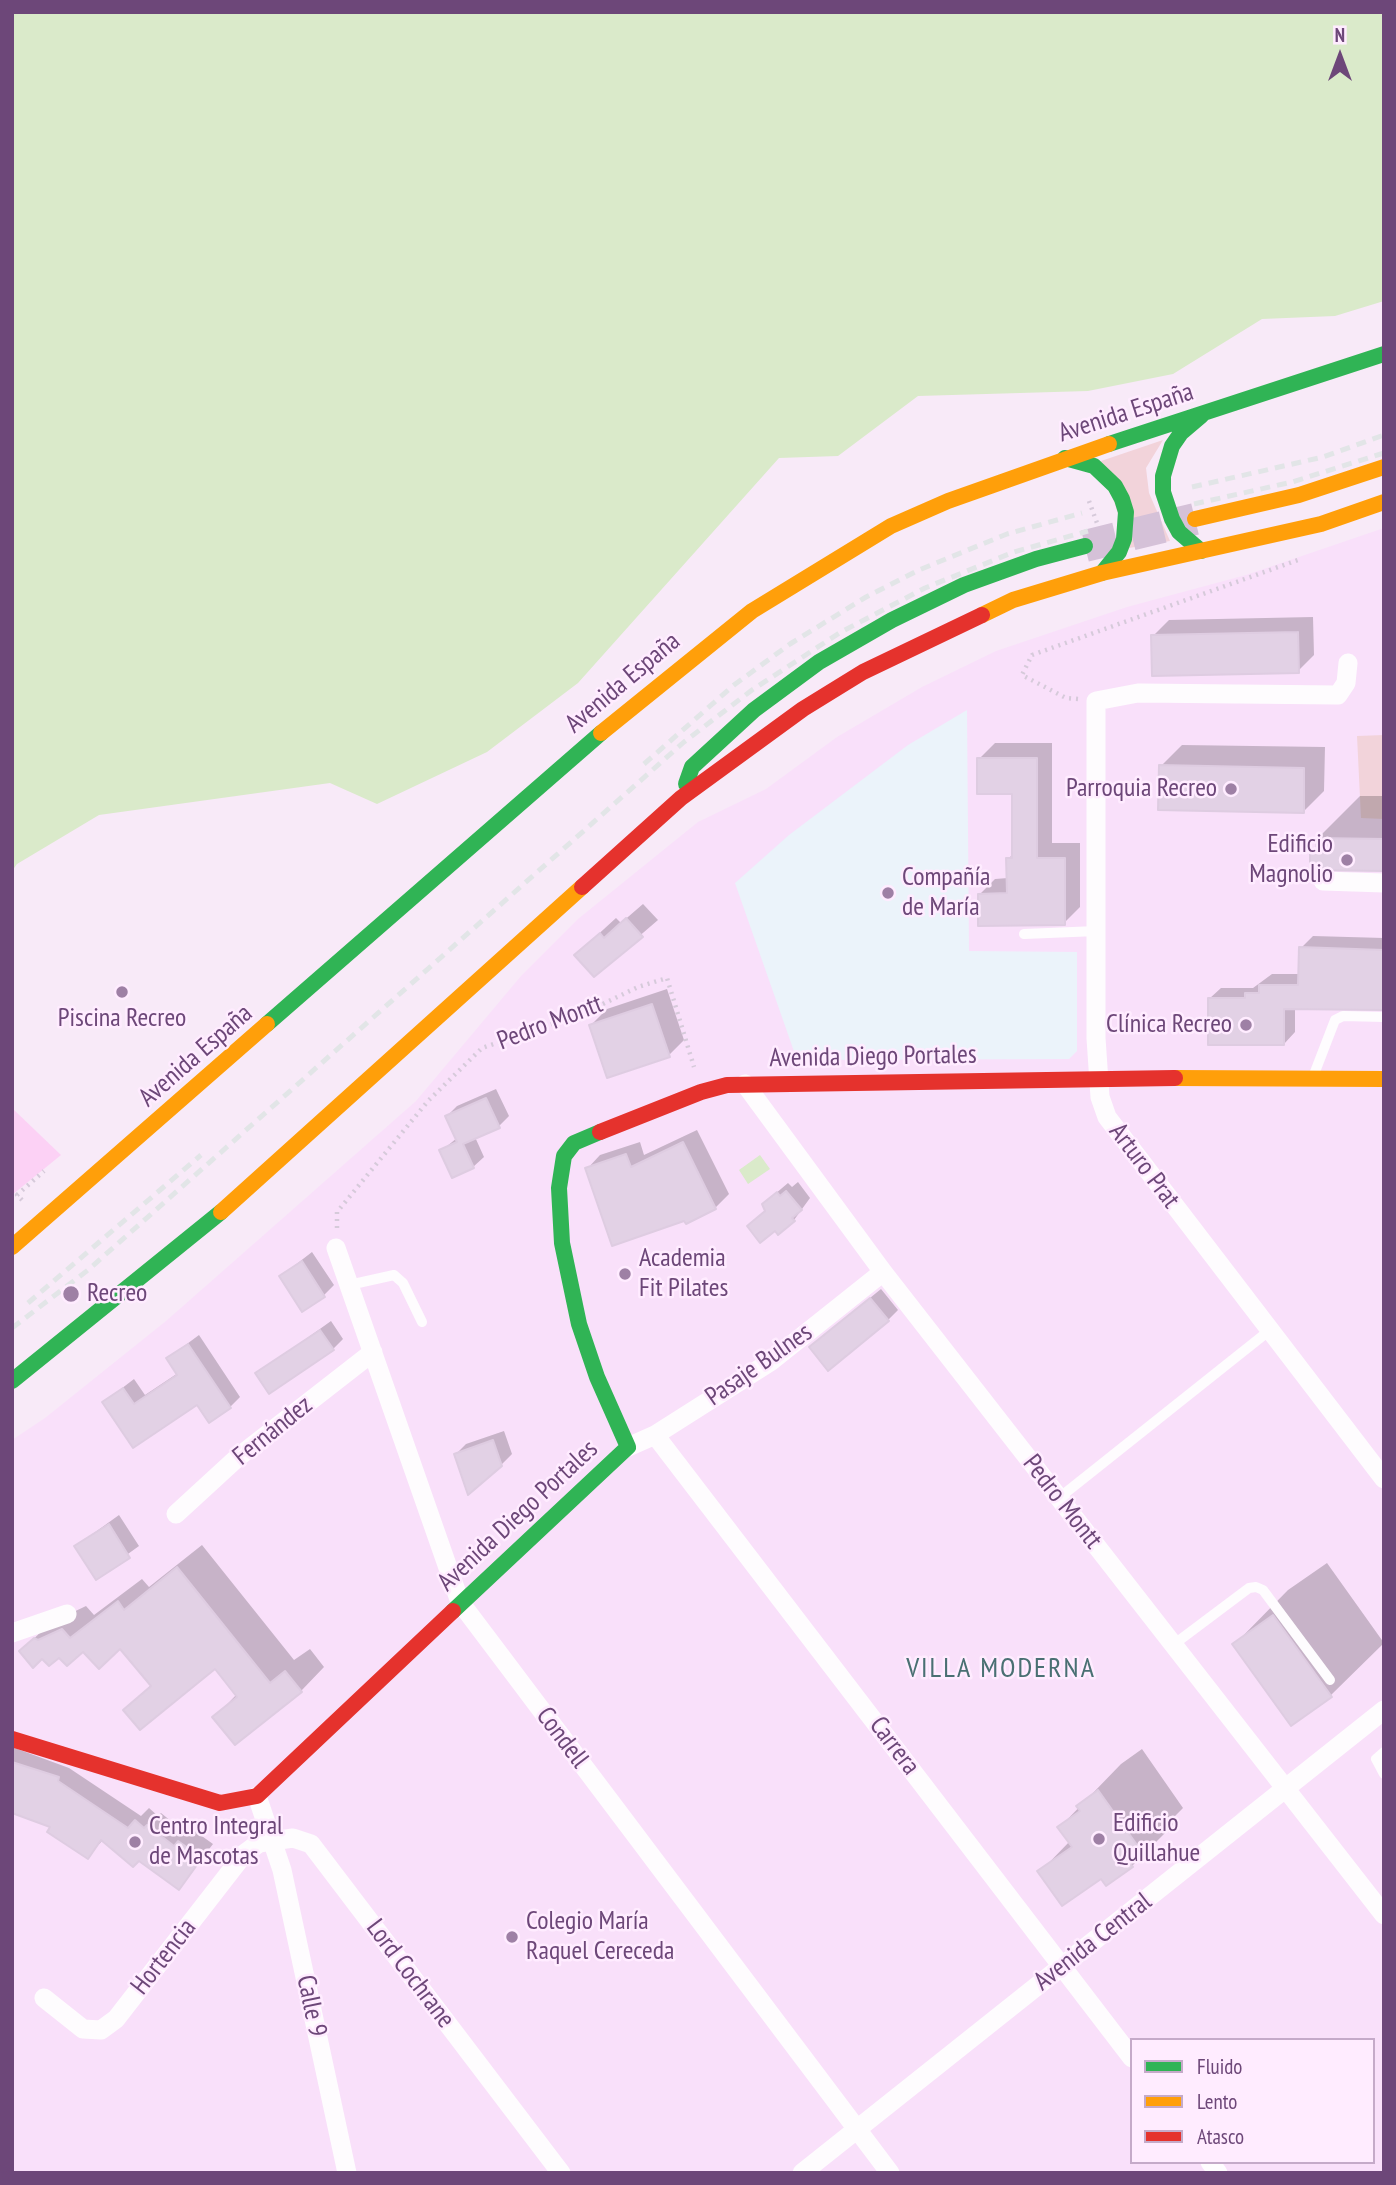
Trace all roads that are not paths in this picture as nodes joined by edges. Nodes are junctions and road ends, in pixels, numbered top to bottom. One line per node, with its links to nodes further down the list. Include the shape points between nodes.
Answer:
1 (1384, 354): 2 (main road, Avenida España)
2 (1205, 413): 3 (main road, Avenida España); 8 (main road, via 1176,439 1163,476 1172,520)
3 (1065, 458): 9 (main road, via 1100,470 1122,499 1124,539); 21 (main road, Avenida España, via 891,526 752,611 597,736)
4 (1384, 467): 6 (main road, via 1299,495)
5 (1384, 502): 8 (main road, via 1321,524)
6 (1195, 520)
7 (1085, 546): 11 (main road, via 964,585 819,662 754,710 692,766)
8 (1201, 551): 9 (main road)
9 (1102, 573): 11 (main road, via 1000,605 863,672 803,709)
10 (1348, 663): 14 (street, Arturo Prat, via 1346,683 1338,695 1138,693 1096,701)
11 (681, 798): 28 (main road, via 196,1235)
12 (1323, 881): 13 (street)
13 (1384, 883)
14 (1097, 931): 15 (lane); 17 (street, Arturo Prat)
15 (1024, 934)
16 (1384, 1017): 18 (lane, via 1343,1016 1335,1020)
17 (1098, 1078): 18 (main road, Avenida Diego Portales); 20 (main road, Avenida Diego Portales); 26 (street, Arturo Prat, via 1107,1117)
18 (1312, 1078): 19 (main road, Avenida Diego Portales)
19 (1384, 1079)
20 (745, 1084): 23 (street, Pedro Montt); 30 (main road, Avenida Diego Portales, via 701,1092 574,1143 564,1156 559,1188 562,1244 579,1324)
21 (12, 1247)
22 (336, 1248): 24 (street, Condell)
23 (883, 1272): 29 (street, Pasaje Bulnes, via 770,1362); 32 (street, Pedro Montt)
24 (349, 1285): 25 (lane, via 394,1275 403,1283); 27 (street, Condell)
25 (422, 1322)
26 (1270, 1330): 31 (street, Arturo Prat); 32 (lane)
27 (373, 1352): 33 (street, Fernández, via 237,1458); 34 (street, Condell)
28 (12, 1381)
29 (655, 1434): 30 (street, Pasaje Bulnes); 47 (street, Carrera)
30 (628, 1447): 34 (main road, Avenida Diego Portales)
31 (1384, 1479)
32 (1059, 1498): 37 (street, Pedro Montt)
33 (176, 1514)
34 (460, 1602): 44 (main road, Avenida Diego Portales); 50 (street, Condell)
35 (66, 1614): 36 (street)
36 (12, 1633)
37 (1173, 1645): 38 (lane, via 1255,1587 1263,1590); 43 (street, Pedro Montt)
38 (1331, 1680)
39 (1384, 1710): 43 (street, Avenida Central)
40 (12, 1739): 44 (main road, via 220,1803)
41 (1384, 1752): 42 (lane, via 1376,1759)
42 (1384, 1774)
43 (1285, 1789): 46 (street, Pedro Montt); 47 (street, Avenida Central)
44 (257, 1796): 45 (street)
45 (273, 1839): 48 (street, Hortencia, via 244,1854 116,2019 101,2030 83,2029); 51 (street, Calle 9); 52 (street, Lord Cochrane, via 293,1838 311,1844)
46 (1384, 1915)
47 (1062, 1966): 49 (street, Carrera); 50 (street, Avenida Central)
48 (44, 1998)
49 (1130, 2055)
50 (856, 2130): 53 (street, Avenida Central); 54 (street, Condell)
51 (347, 2173)
52 (561, 2173)
53 (802, 2173)
54 (890, 2173)

